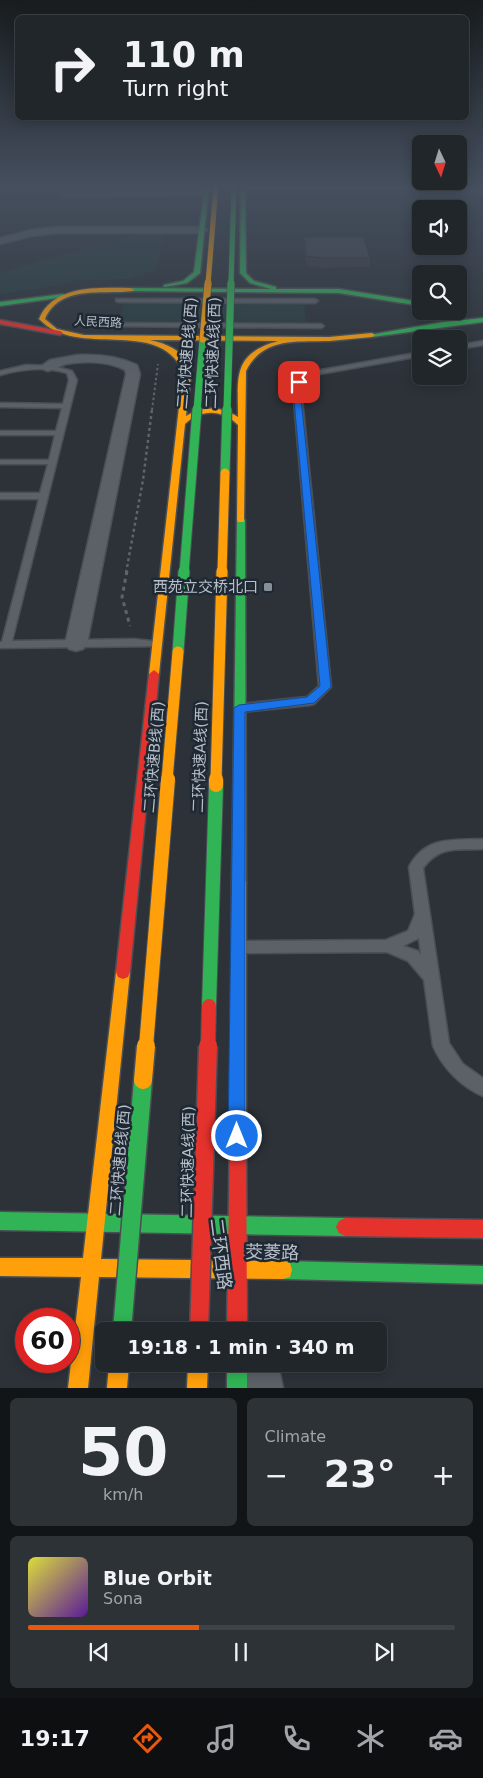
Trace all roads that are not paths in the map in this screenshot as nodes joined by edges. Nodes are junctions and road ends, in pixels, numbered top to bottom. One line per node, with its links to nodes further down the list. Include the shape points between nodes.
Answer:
1 (211, 250): 60 (main road, 二环快速B线(西), bridge)
2 (238, 250): 61 (main road, 二环快速A线(西), bridge)
3 (200, 252): 4 (main road, via 219,258 234,257); 8 (main road, via 197,273 189,280)
4 (242, 252): 5 (main road, via 243,273 252,282 280,288)
5 (323, 290): 7 (main road, 人民西路); 8 (main road, 人民西路)
6 (87, 291): 8 (main road, 人民西路); 11 (main road); 16 (main road, 人民西路, via 55,301 42,314 44,324)
7 (353, 293): 10 (main road, 人民西路); 17 (main road, 人民西路, via 375,298 389,306 392,316 382,330)
8 (117, 295): 9 (lane)
9 (315, 301)
10 (412, 303)
11 (0, 304)
12 (483, 320): 17 (main road, 人民西路)
13 (0, 322): 16 (main road)
14 (113, 326): 15 (lane)
15 (321, 326)
16 (70, 335): 18 (main road, 人民西路)
17 (361, 336): 19 (main road, 人民西路)
18 (102, 338): 19 (main road, 人民西路); 27 (main road, via 148,342 181,356 187,367)
19 (329, 339): 28 (main road, via 281,342 248,356 242,367)
20 (483, 344): 21 (lane)
21 (467, 346)
22 (412, 356): 38 (lane, via 312,373 299,382 297,389 325,687 310,701)
23 (47, 367): 24 (lane, via 29,366); 26 (lane, via 70,372 73,380); 35 (street, via 70,355 126,364 132,368 133,374)
24 (0, 373)
25 (0, 405): 26 (lane)
26 (66, 406): 30 (lane)
27 (181, 424): 28 (main road, via 189,415 209,411 230,414); 36 (main road)
28 (241, 424): 38 (main road)
29 (0, 433): 30 (lane)
30 (60, 433): 32 (lane)
31 (0, 462): 32 (lane)
32 (52, 462): 34 (lane)
33 (0, 496): 34 (lane)
34 (44, 496): 37 (lane)
35 (76, 644): 36 (lane); 37 (lane)
36 (157, 644): 48 (main road)
37 (3, 646)
38 (239, 708): 42 (main road)
39 (483, 844): 40 (lane, via 446,845 427,852 416,867)
40 (422, 917): 41 (lane, via 413,935); 43 (lane)
41 (387, 946): 42 (lane); 43 (lane, via 413,956)
42 (238, 947): 51 (main road)
43 (430, 976): 44 (lane, via 441,1046 458,1070)
44 (483, 1088)
45 (154, 1090): 49 (main road, via 144,1171)
46 (193, 1156): 50 (main road, 二环西路)
47 (0, 1221): 48 (main road, 茭菱路)
48 (95, 1224): 49 (main road, 茭菱路); 54 (main road)
49 (132, 1224): 50 (main road, 茭菱路); 55 (main road)
50 (200, 1224): 51 (main road, 茭菱路); 56 (main road, 二环西路)
51 (237, 1224): 52 (main road, 茭菱路); 56 (main road)
52 (483, 1229)
53 (0, 1267): 54 (main road, 茭菱路)
54 (90, 1268): 55 (main road, 茭菱路); 68 (main road)
55 (121, 1268): 56 (main road, 茭菱路); 58 (main road)
56 (221, 1268): 57 (main road, 茭菱路); 59 (main road, 二环西路); 62 (main road); 63 (street)
57 (483, 1274)
58 (113, 1296)
59 (211, 1310)
60 (123, 1322)
61 (198, 1322)
62 (235, 1322)
63 (247, 1322)
64 (119, 1372): 69 (main road)
65 (198, 1372): 70 (main road)
66 (237, 1372): 71 (main road)
67 (259, 1372): 72 (street)
68 (78, 1388)
69 (118, 1388)
70 (197, 1388)
71 (237, 1388)
72 (262, 1388)

